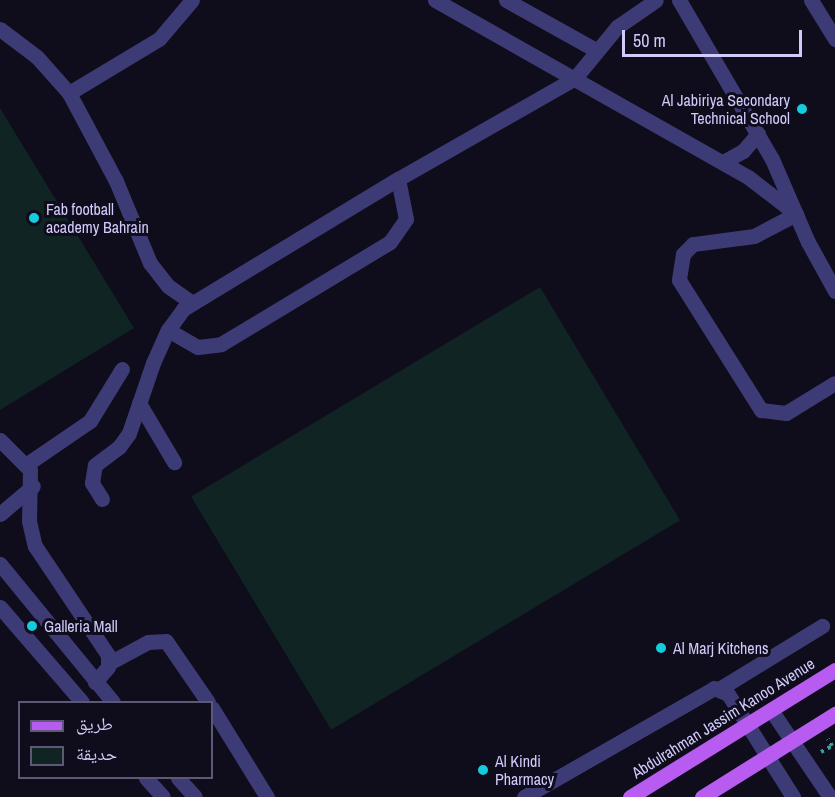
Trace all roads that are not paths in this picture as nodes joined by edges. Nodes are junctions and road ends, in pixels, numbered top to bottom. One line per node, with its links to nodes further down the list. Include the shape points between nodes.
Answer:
1 (192, 0): 11 (street, via 174,25 151,45)
2 (435, 0): 10 (street)
3 (506, 0): 9 (street)
4 (656, 0): 9 (street, via 617,27)
5 (679, 0): 12 (street)
6 (811, 0): 8 (street)
7 (0, 29): 11 (street, via 37,57)
8 (835, 39)
9 (596, 50): 10 (street)
10 (575, 78): 13 (street); 14 (street)
11 (69, 93): 17 (street, via 116,181 150,263 168,286)
12 (758, 134): 13 (street, via 743,151); 15 (street, via 787,187)
13 (723, 162): 15 (street)
14 (398, 179): 17 (street); 18 (street, via 406,219 390,242 220,344 198,347)
15 (796, 214): 16 (street); 20 (street, via 754,236 693,244 683,254 679,280 762,410 786,413)
16 (835, 291)
17 (192, 303): 18 (street)
18 (168, 330): 21 (street)
19 (122, 369): 24 (street, via 90,421)
20 (835, 383)
21 (139, 403): 23 (street); 26 (street, via 124,441 95,465 92,473)
22 (0, 440): 24 (street)
23 (174, 462)
24 (27, 464): 25 (street)
25 (33, 486): 27 (street); 31 (street, via 29,521 35,546)
26 (102, 499)
27 (0, 514)
28 (0, 564): 33 (street)
29 (0, 607): 35 (street)
30 (822, 626): 34 (street)
31 (109, 663): 33 (street); 37 (street, via 154,639 166,641)
32 (835, 670): 39 (main road, Abdulrahman Jassim Kanoo Avenue)
33 (95, 682): 36 (street)
34 (719, 689): 41 (street, via 728,694); 49 (street, via 703,692)
35 (81, 701)
36 (112, 701)
37 (207, 701)
38 (213, 710): 48 (street)
39 (771, 710): 41 (main road, Abdulrahman Jassim Kanoo Avenue); 42 (street)
40 (835, 714): 42 (main road)
41 (747, 725): 43 (street); 50 (main road, Abdulrahman Jassim Kanoo Avenue)
42 (792, 740): 43 (main road); 53 (street)
43 (766, 756): 51 (main road); 52 (street)
44 (148, 779): 46 (street)
45 (180, 779): 47 (street)
46 (163, 797)
47 (195, 797)
48 (267, 797)
49 (524, 797)
50 (630, 797)
51 (702, 797)
52 (793, 797)
53 (830, 797)

